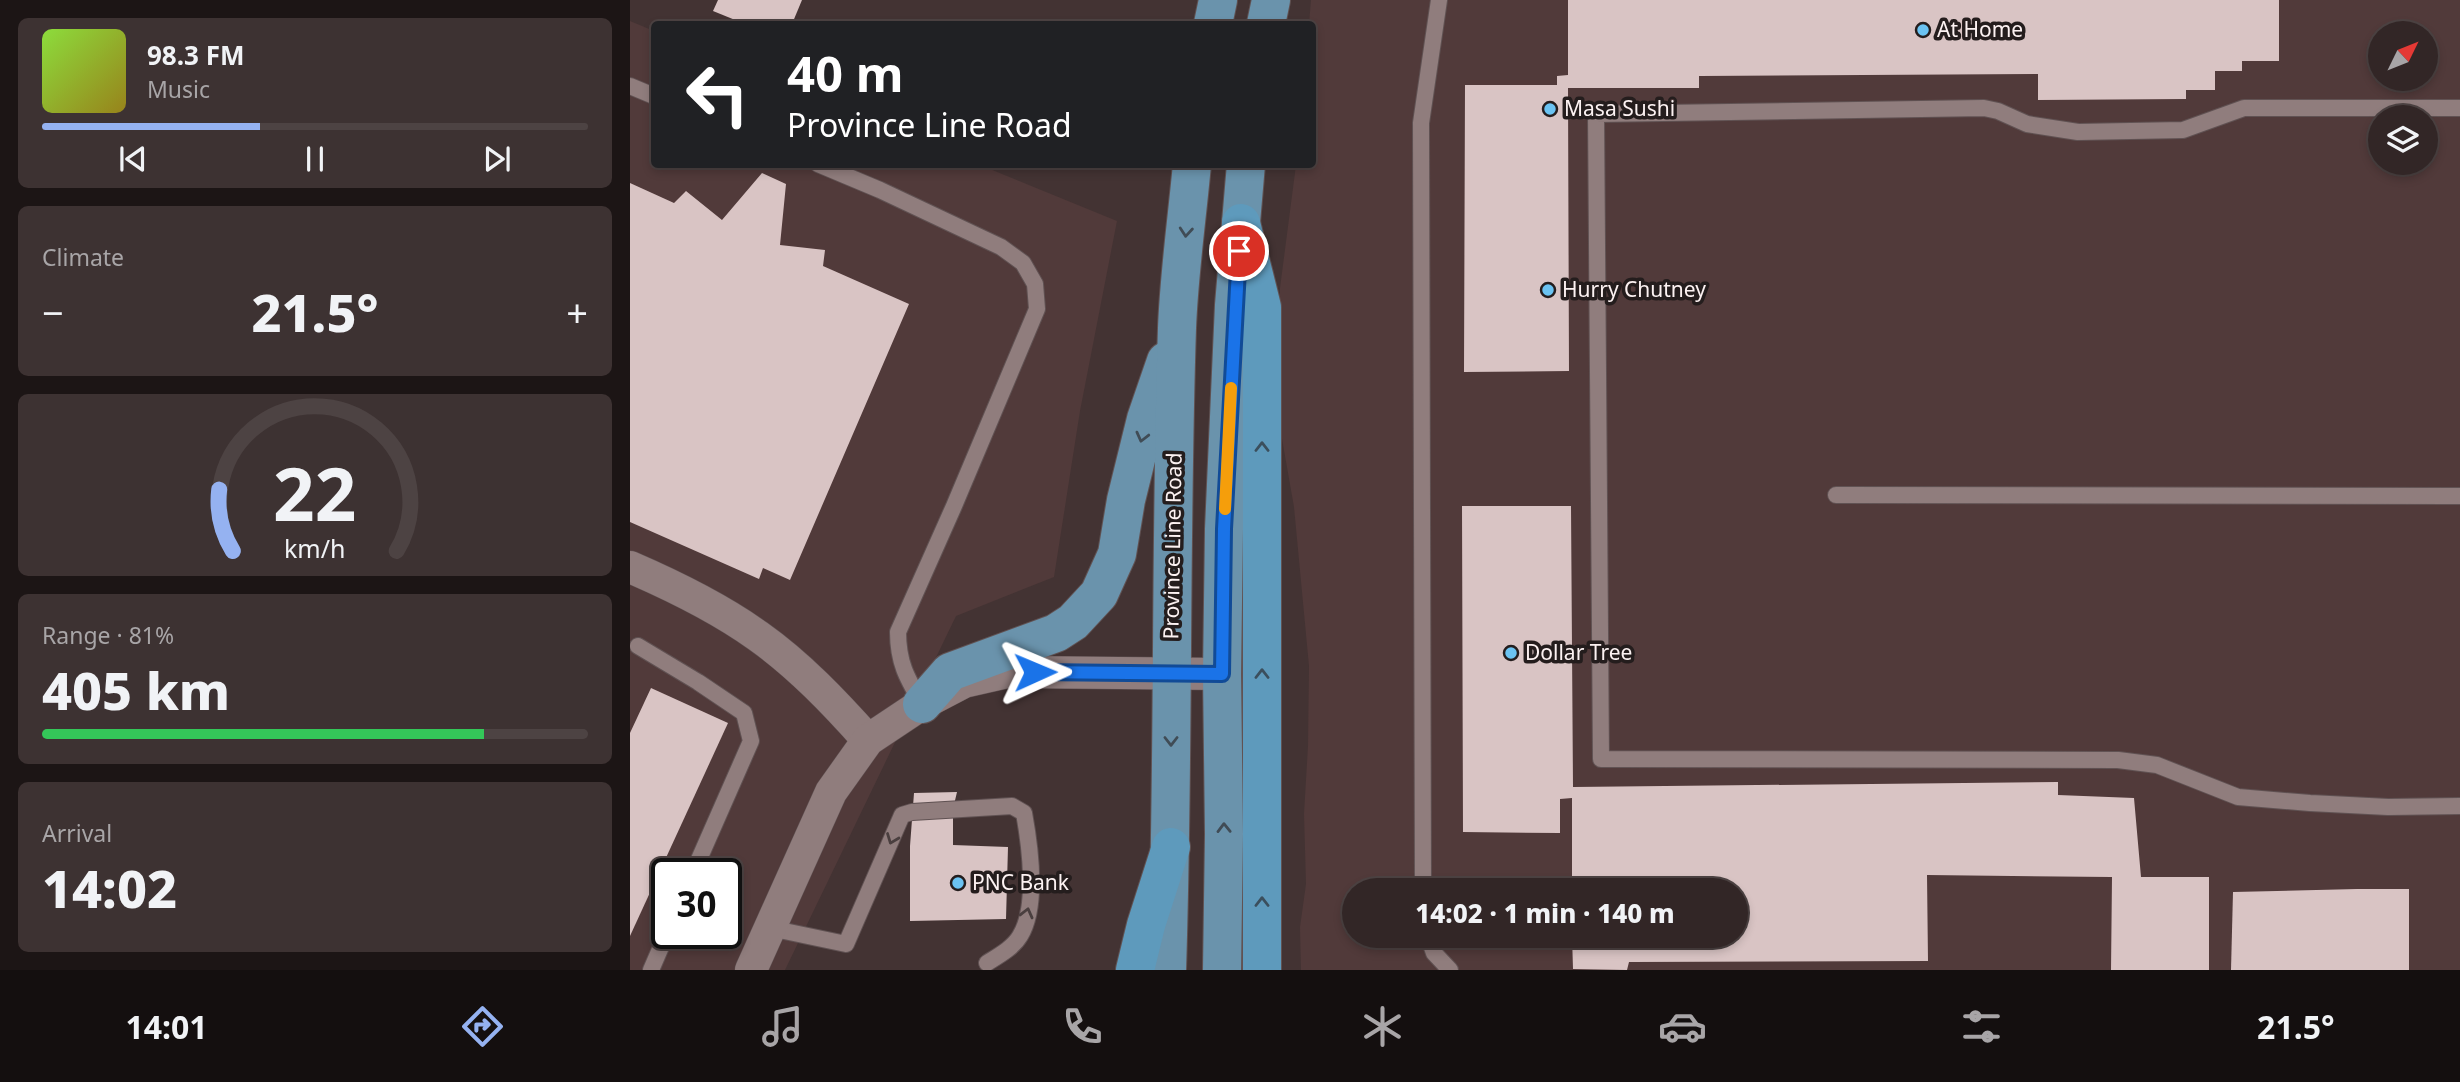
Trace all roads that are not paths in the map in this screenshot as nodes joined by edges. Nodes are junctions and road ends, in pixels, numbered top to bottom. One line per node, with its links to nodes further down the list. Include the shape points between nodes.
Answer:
1 (1218, 0): 4 (main road)
2 (1271, 0): 5 (main road)
3 (1439, 0): 25 (lane, via 1421,123)
4 (1214, 21)
5 (1267, 21)
6 (630, 86): 7 (lane)
7 (651, 95)
8 (2460, 108): 22 (lane, via 2244,108 2183,130 2078,132 2028,124 1984,108 1596,114 1601,759 2119,760 2157,765 2238,797)
9 (828, 168): 20 (lane, via 1001,247 1023,263 1035,284 1037,309 898,632 898,654 905,675)
10 (1192, 168): 13 (main road, Province Line Road, one-way to 13)
11 (1246, 168): 12 (main road)
12 (1241, 223): 19 (main road, via 1234,305); 35 (highway, one-way to 12, via 1262,307)
13 (1177, 326): 18 (main road, Province Line Road); 20 (main road, one-way to 20, via 1146,419 1117,554 1099,594 1056,633 950,672)
14 (1836, 495): 15 (lane)
15 (2460, 496)
16 (630, 567): 21 (street, via 759,636)
17 (638, 646): 24 (lane, via 744,713 751,741)
18 (1171, 673): 19 (street); 20 (street, via 1008,672 964,682); 23 (main road, Province Line Road, one-way to 23)
19 (1222, 674): 34 (main road, one-way to 19)
20 (922, 704): 21 (street)
21 (868, 740): 26 (street, via 831,793)
22 (2460, 806)
23 (1171, 847): 32 (highway); 33 (main road, Province Line Road)
24 (700, 858)
25 (1423, 878)
26 (770, 928): 29 (lane, one-way to 26, via 1020,937 1030,908 1029,839 1024,813 1012,806 902,814 846,944); 31 (street)
27 (1432, 948): 36 (lane)
28 (660, 949): 30 (lane)
29 (987, 963)
30 (651, 970)
31 (751, 970)
32 (1135, 970)
33 (1167, 970)
34 (1222, 970)
35 (1262, 970)
36 (1450, 970)

